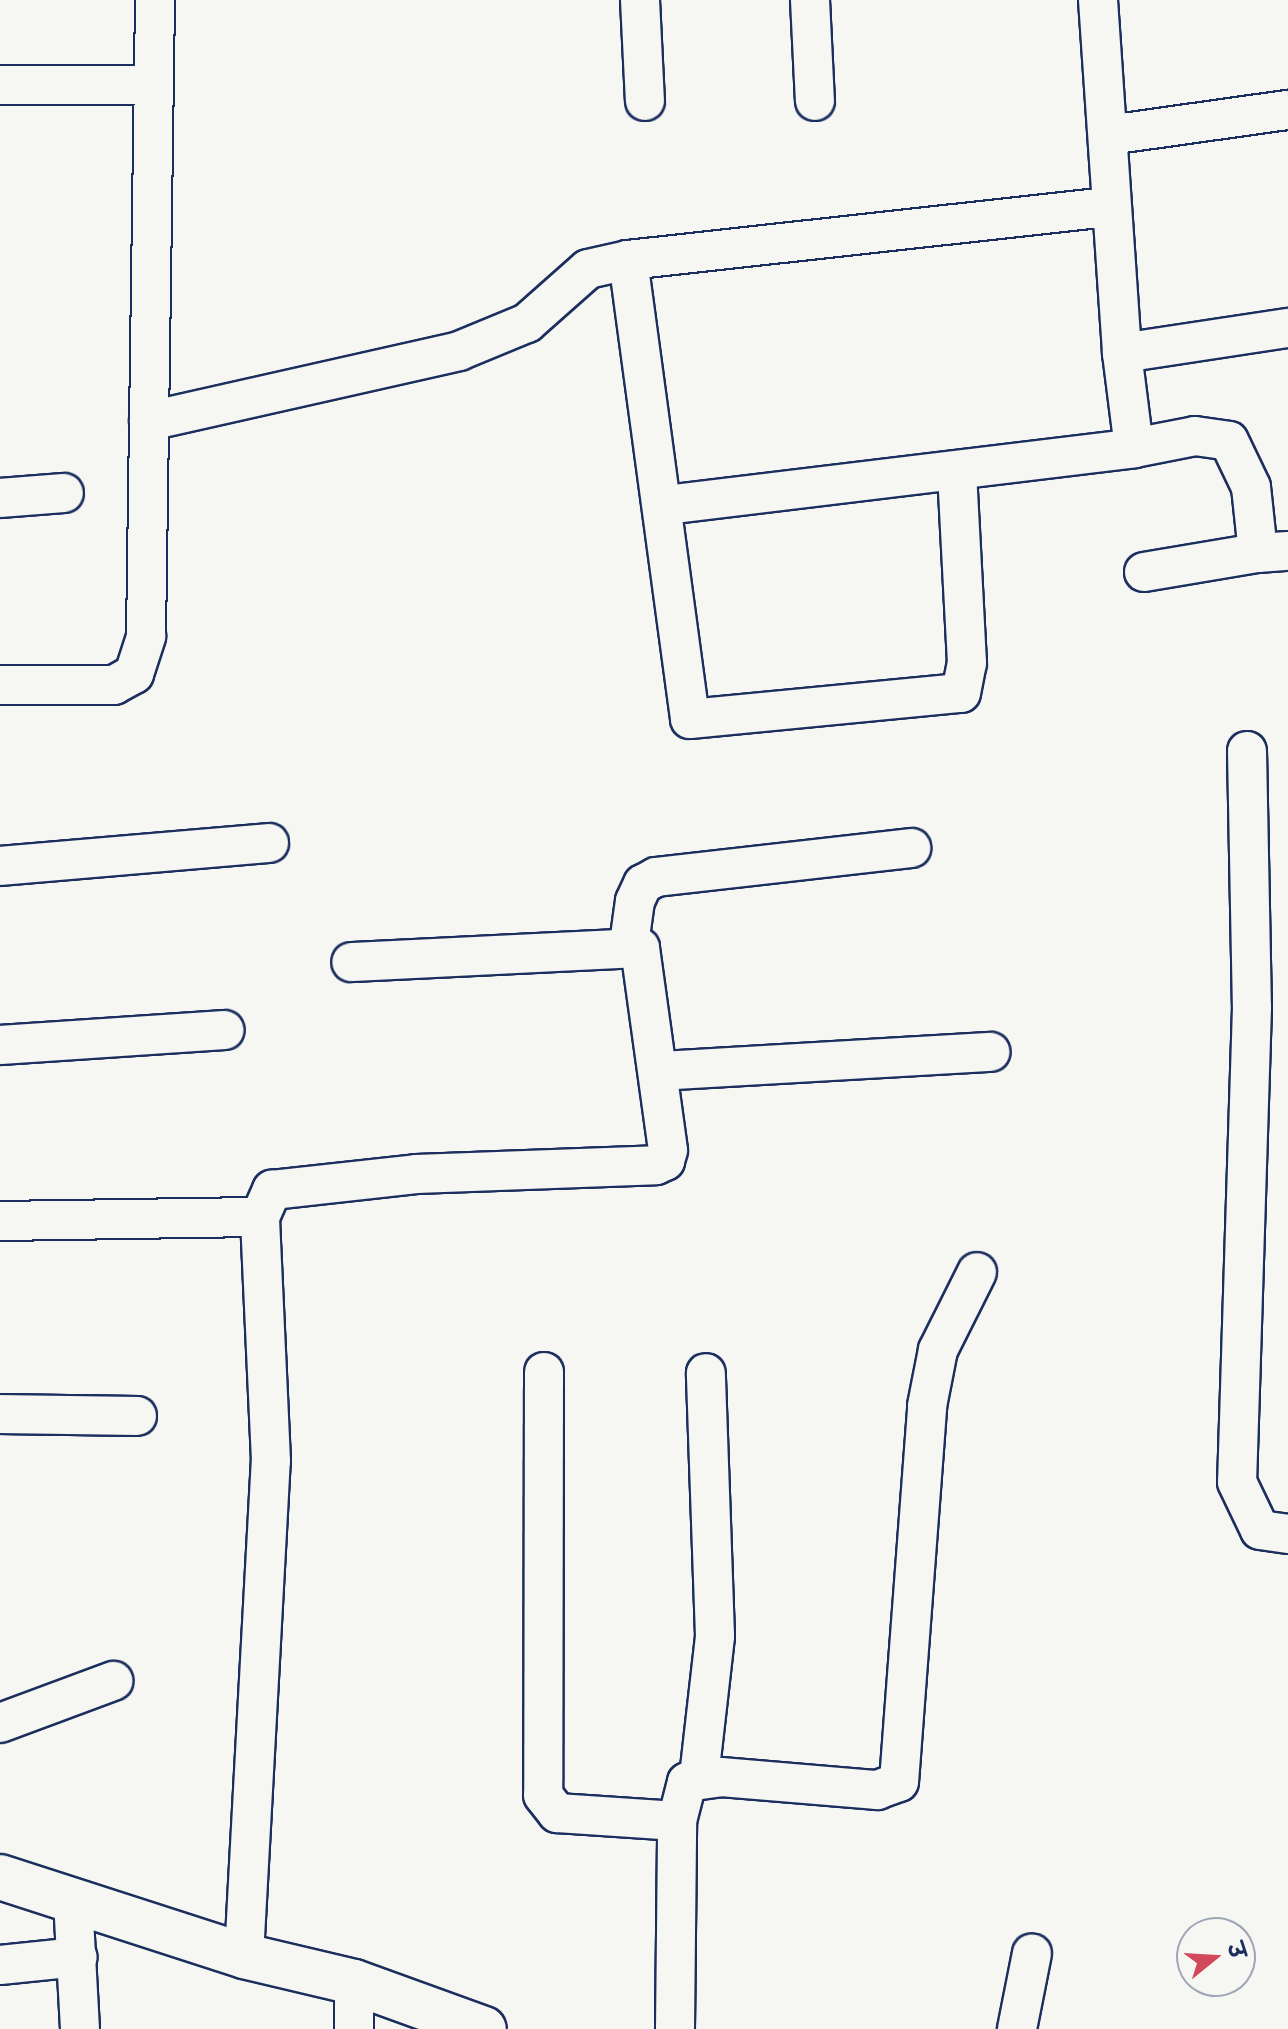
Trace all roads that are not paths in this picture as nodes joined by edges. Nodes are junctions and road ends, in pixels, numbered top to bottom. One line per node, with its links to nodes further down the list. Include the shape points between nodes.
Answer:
1 (155, 0): 6 (street)
2 (640, 0): 7 (street)
3 (810, 0): 8 (street)
4 (1098, 0): 10 (street)
5 (0, 85): 6 (street)
6 (153, 85): 15 (street)
7 (645, 101)
8 (815, 101)
9 (1288, 110): 10 (street)
10 (1109, 135): 11 (street)
11 (1111, 207): 12 (street); 14 (street)
12 (628, 260): 15 (street, via 588,269 527,323 459,351); 20 (street)
13 (1288, 328): 14 (street)
14 (1122, 353): 16 (street)
15 (149, 421): 23 (street, via 146,636 134,674 114,685)
16 (1134, 448): 17 (street); 21 (street, via 1195,436 1229,441)
17 (957, 473): 20 (street); 20 (street, via 967,663 961,693 690,719)
18 (64, 493): 19 (street)
19 (0, 498)
20 (665, 505)
21 (1273, 552): 22 (street)
22 (1144, 572)
23 (0, 685)
24 (1247, 751): 41 (street, via 1251,1022 1237,1482 1260,1530)
25 (269, 843): 27 (street)
26 (911, 848): 28 (street, via 656,877 643,884 635,901)
27 (0, 866)
28 (629, 944): 29 (street); 33 (street, via 645,954)
29 (351, 962)
30 (225, 1030): 31 (street)
31 (0, 1045)
32 (990, 1052): 33 (street)
33 (659, 1071): 34 (street, via 668,1150 656,1165 295,1184 272,1190)
34 (260, 1217): 35 (street); 49 (street, via 271,1461)
35 (0, 1221)
36 (977, 1272): 44 (street, via 938,1350 927,1406 899,1782 877,1790)
37 (544, 1372): 45 (street, via 543,1795 557,1813)
38 (706, 1373): 44 (street, via 715,1636)
39 (0, 1414): 40 (street)
40 (137, 1416)
41 (1288, 1534)
42 (113, 1681): 43 (street)
43 (0, 1723)
44 (699, 1777): 45 (street, via 681,1788)
45 (677, 1821): 56 (street)
46 (0, 1877): 47 (street)
47 (73, 1900): 49 (street); 50 (street)
48 (1032, 1953): 57 (street)
49 (244, 1956): 52 (street)
50 (78, 1957): 51 (street); 53 (street)
51 (0, 1965)
52 (354, 1982): 54 (street); 55 (street)
53 (80, 2029)
54 (354, 2029)
55 (484, 2029)
56 (675, 2029)
57 (1017, 2029)

